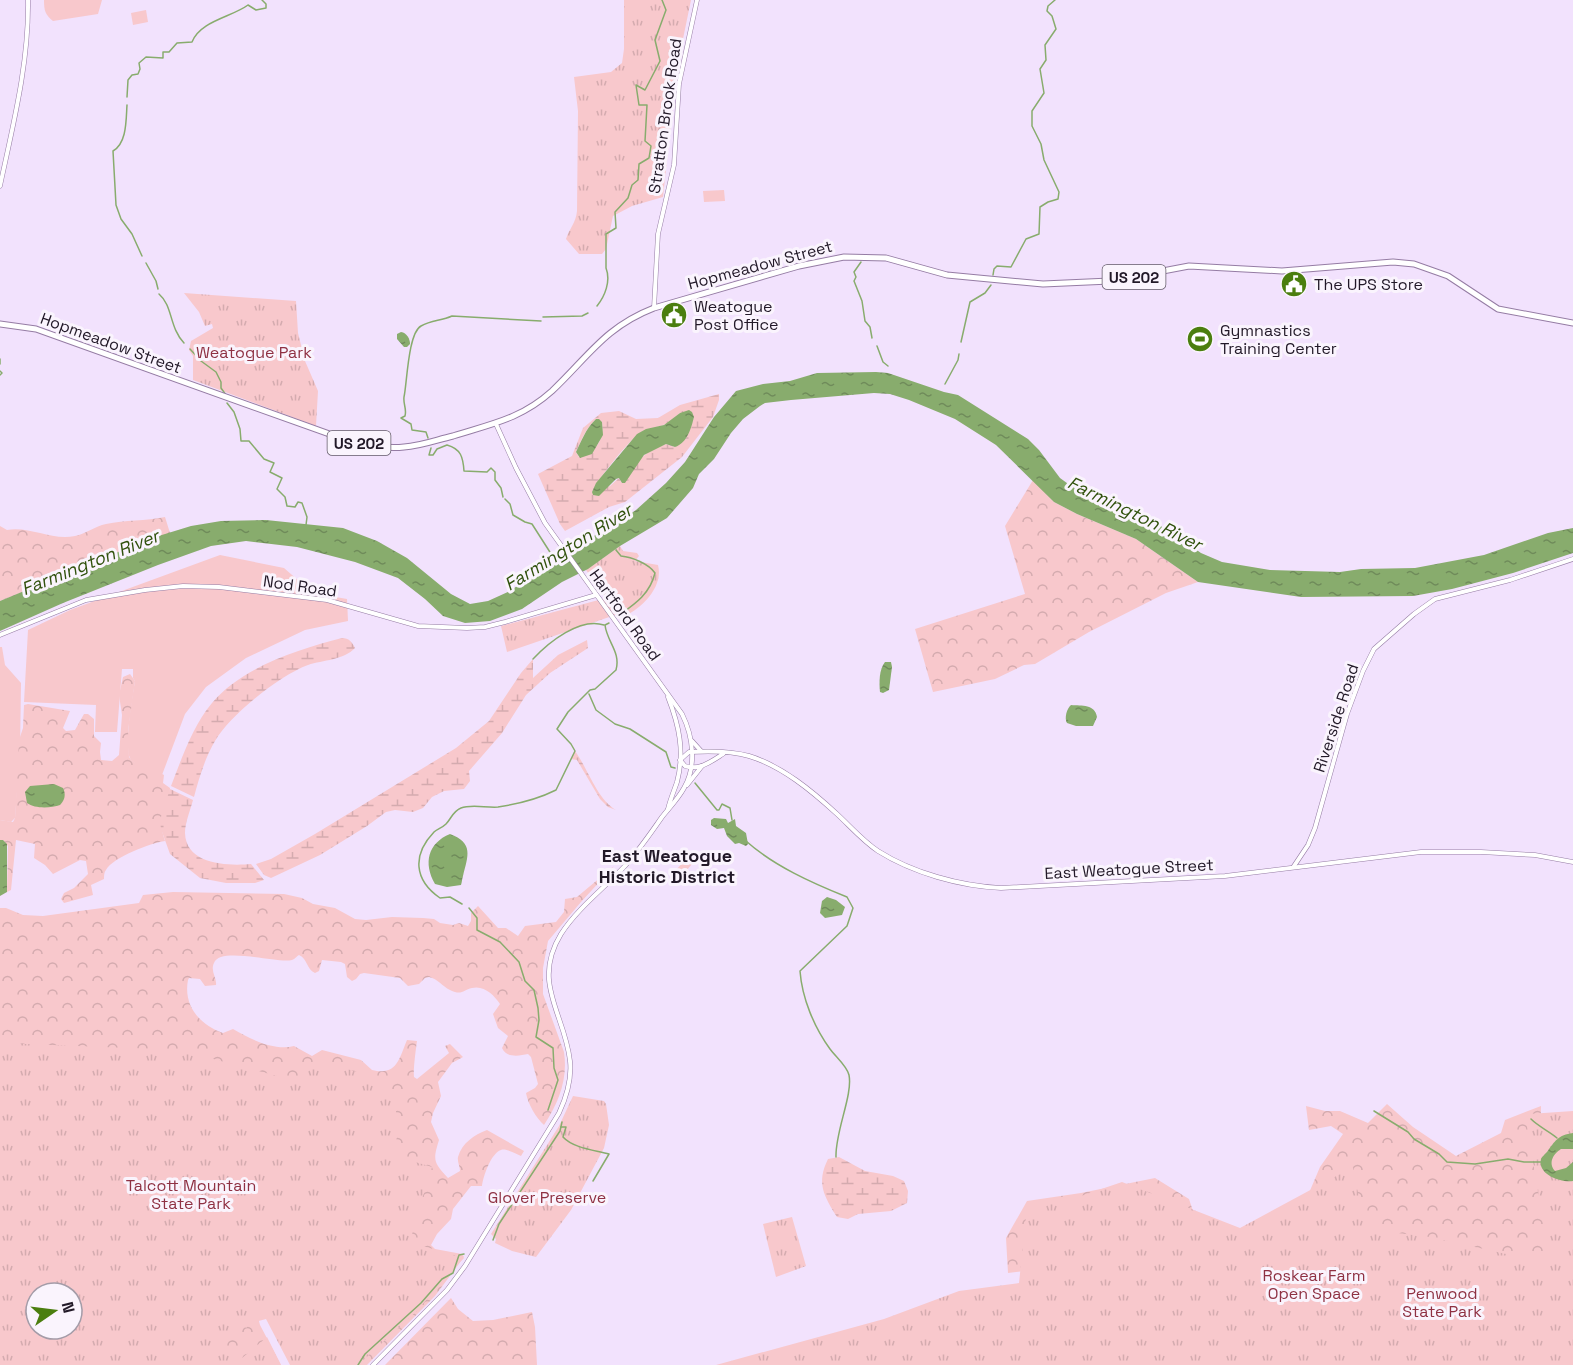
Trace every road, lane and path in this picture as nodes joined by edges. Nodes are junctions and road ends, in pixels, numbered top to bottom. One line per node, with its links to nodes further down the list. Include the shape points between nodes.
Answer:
1 (28, 0): 3 (street, via 24,61)
2 (697, 0): 4 (street, Stratton Brook Road, via 680,84 674,165 658,234)
3 (0, 186)
4 (654, 308): 5 (highway, Hopmeadow Street / US 202, via 844,257 886,258 947,275 1043,284 1110,281 1188,266 1282,271 1393,262 1414,264 1448,276 1498,309); 7 (highway, Hopmeadow Street / US 202, via 611,331 539,400)
5 (1573, 323)
6 (0, 324): 7 (highway, Hopmeadow Street / US 202, via 36,329 371,446 428,444)
7 (496, 424): 9 (street, Hartford Road, via 538,512)
8 (1573, 559): 22 (street, Riverside Road, via 1435,599 1374,649 1347,714 1315,828)
9 (596, 595): 10 (street, Nod Road, via 505,622 467,628 418,626 327,600 183,586 86,600); 11 (street, Hartford Road)
10 (0, 635)
11 (667, 694): 12 (street, Hartford Road, via 682,714); 16 (street, Hartford Road, via 678,726)
12 (691, 741): 13 (street, Hartford Road); 14 (street)
13 (692, 752): 14 (street, East Weatogue Street); 16 (street); 18 (street, Hartford Road)
14 (701, 752): 15 (street, East Weatogue Street)
15 (723, 754): 17 (street); 22 (street, East Weatogue Street, via 758,759 798,782 887,856 922,871 980,887 1225,876)
16 (681, 760): 18 (street); 20 (street, Hartford Road)
17 (702, 766): 18 (street); 19 (street)
18 (691, 768): 19 (street, Hartford Road)
19 (685, 788): 20 (street, Hartford Road)
20 (668, 810): 23 (street, Hartford Road, via 624,867 561,933 552,954 550,992 570,1062 570,1082 559,1113 453,1282)
21 (1573, 862): 22 (street, East Weatogue Street, via 1535,855 1421,852)
22 (1294, 867)
23 (373, 1365)

